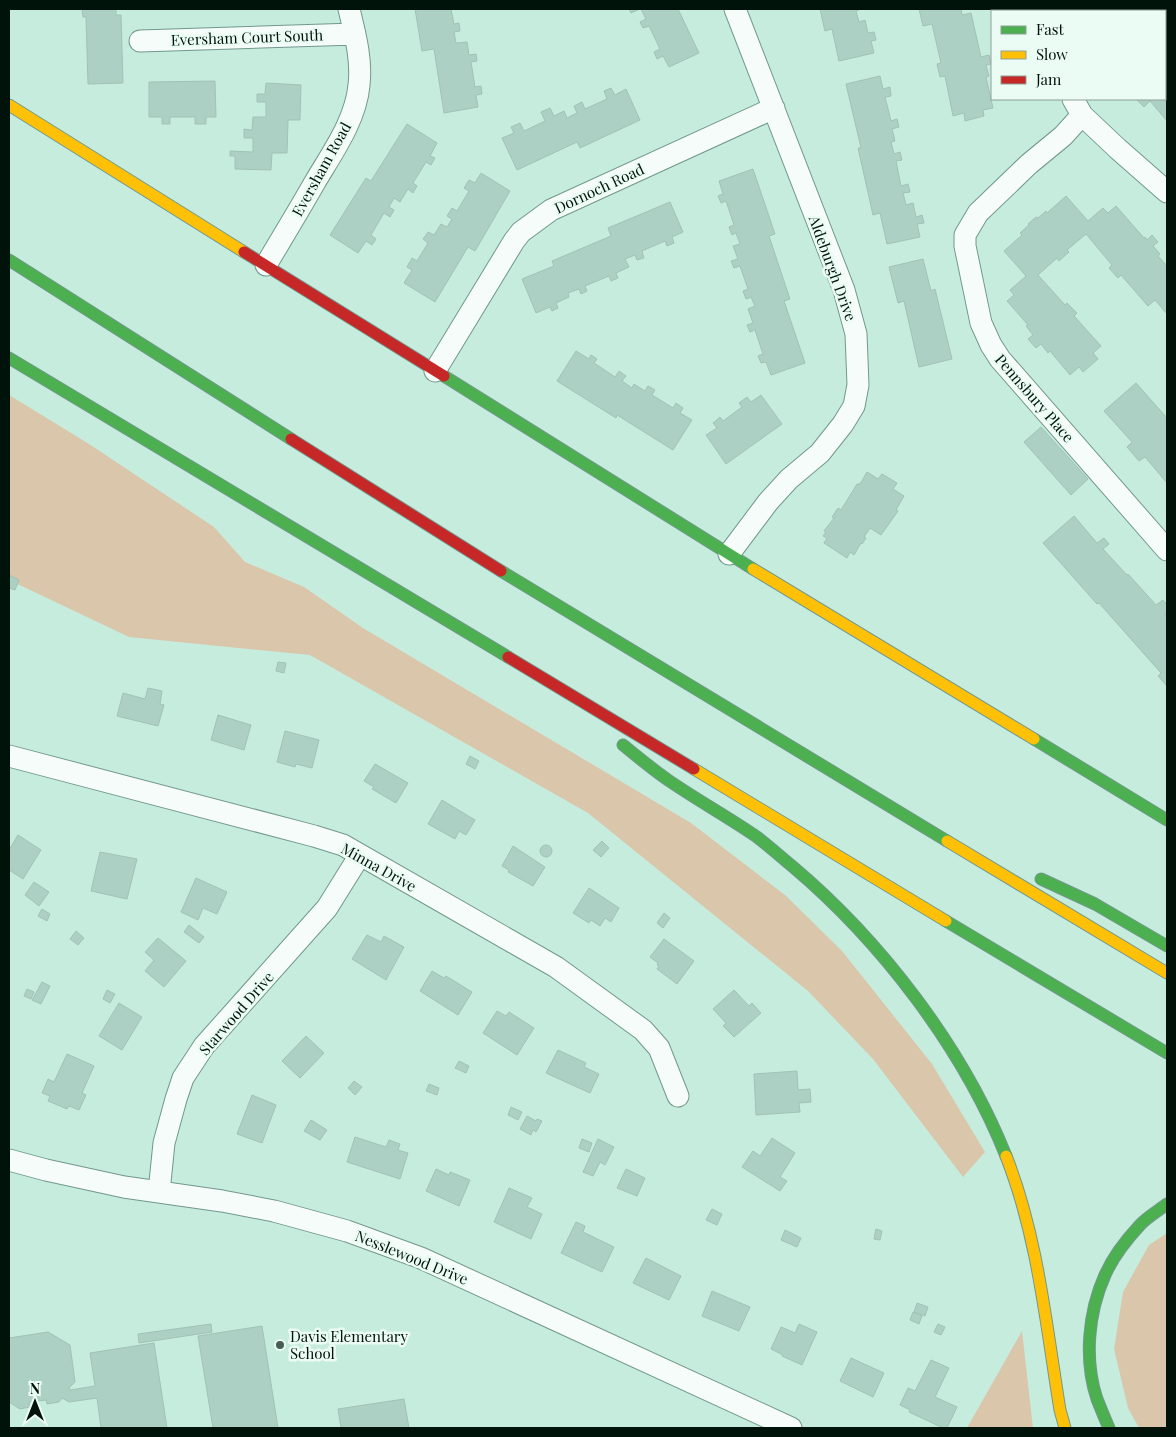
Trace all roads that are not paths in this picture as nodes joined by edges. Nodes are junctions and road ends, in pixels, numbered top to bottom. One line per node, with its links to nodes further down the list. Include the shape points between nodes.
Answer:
1 (349, 9): 3 (street, Eversham Road)
2 (736, 9): 7 (street, Aldeburgh Drive)
3 (355, 34): 4 (street, Eversham Court South); 10 (street, Eversham Road, via 360,59 359,85 349,120 337,146)
4 (140, 41)
5 (9, 106): 10 (main road)
6 (1077, 107): 8 (street); 13 (street, Pennsbury Place, via 1063,136 978,213 965,235 965,246 981,323 995,352)
7 (774, 108): 12 (street, Dornoch Road, via 551,210 529,227 514,241); 14 (street, Aldeburgh Drive, via 844,290 856,334 858,385 854,406 843,424 820,453 768,502)
8 (1167, 192)
9 (9, 260): 20 (main road, via 499,569)
10 (266, 265): 12 (main road)
11 (9, 358): 15 (main road)
12 (435, 371): 14 (main road)
13 (1167, 550)
14 (729, 554): 19 (main road)
15 (518, 665): 16 (main road); 26 (main road)
16 (590, 720)
17 (613, 738): 32 (main road, via 668,780 758,838 812,884 877,951 948,1044 996,1131 1012,1169 1034,1248)
18 (9, 756): 21 (street, Minna Drive, via 314,836 343,845)
19 (1167, 820)
20 (932, 831): 22 (main road); 25 (main road)
21 (360, 856): 27 (street, Minna Drive, via 556,967 643,1030 659,1048); 29 (street, Starwood Drive, via 327,908 204,1046 183,1078 164,1143)
22 (1014, 868)
23 (1032, 876): 24 (main road, via 1095,904)
24 (1167, 946)
25 (1167, 973)
26 (1167, 1053)
27 (678, 1096)
28 (9, 1160): 29 (street, Nesslewood Drive, via 71,1176)
29 (159, 1192): 31 (street, Nesslewood Drive, via 240,1204 309,1219 421,1258)
30 (1167, 1204): 33 (main road, via 1139,1225 1107,1268 1090,1318 1091,1377)
31 (791, 1428)
32 (1065, 1428)
33 (1109, 1428)

